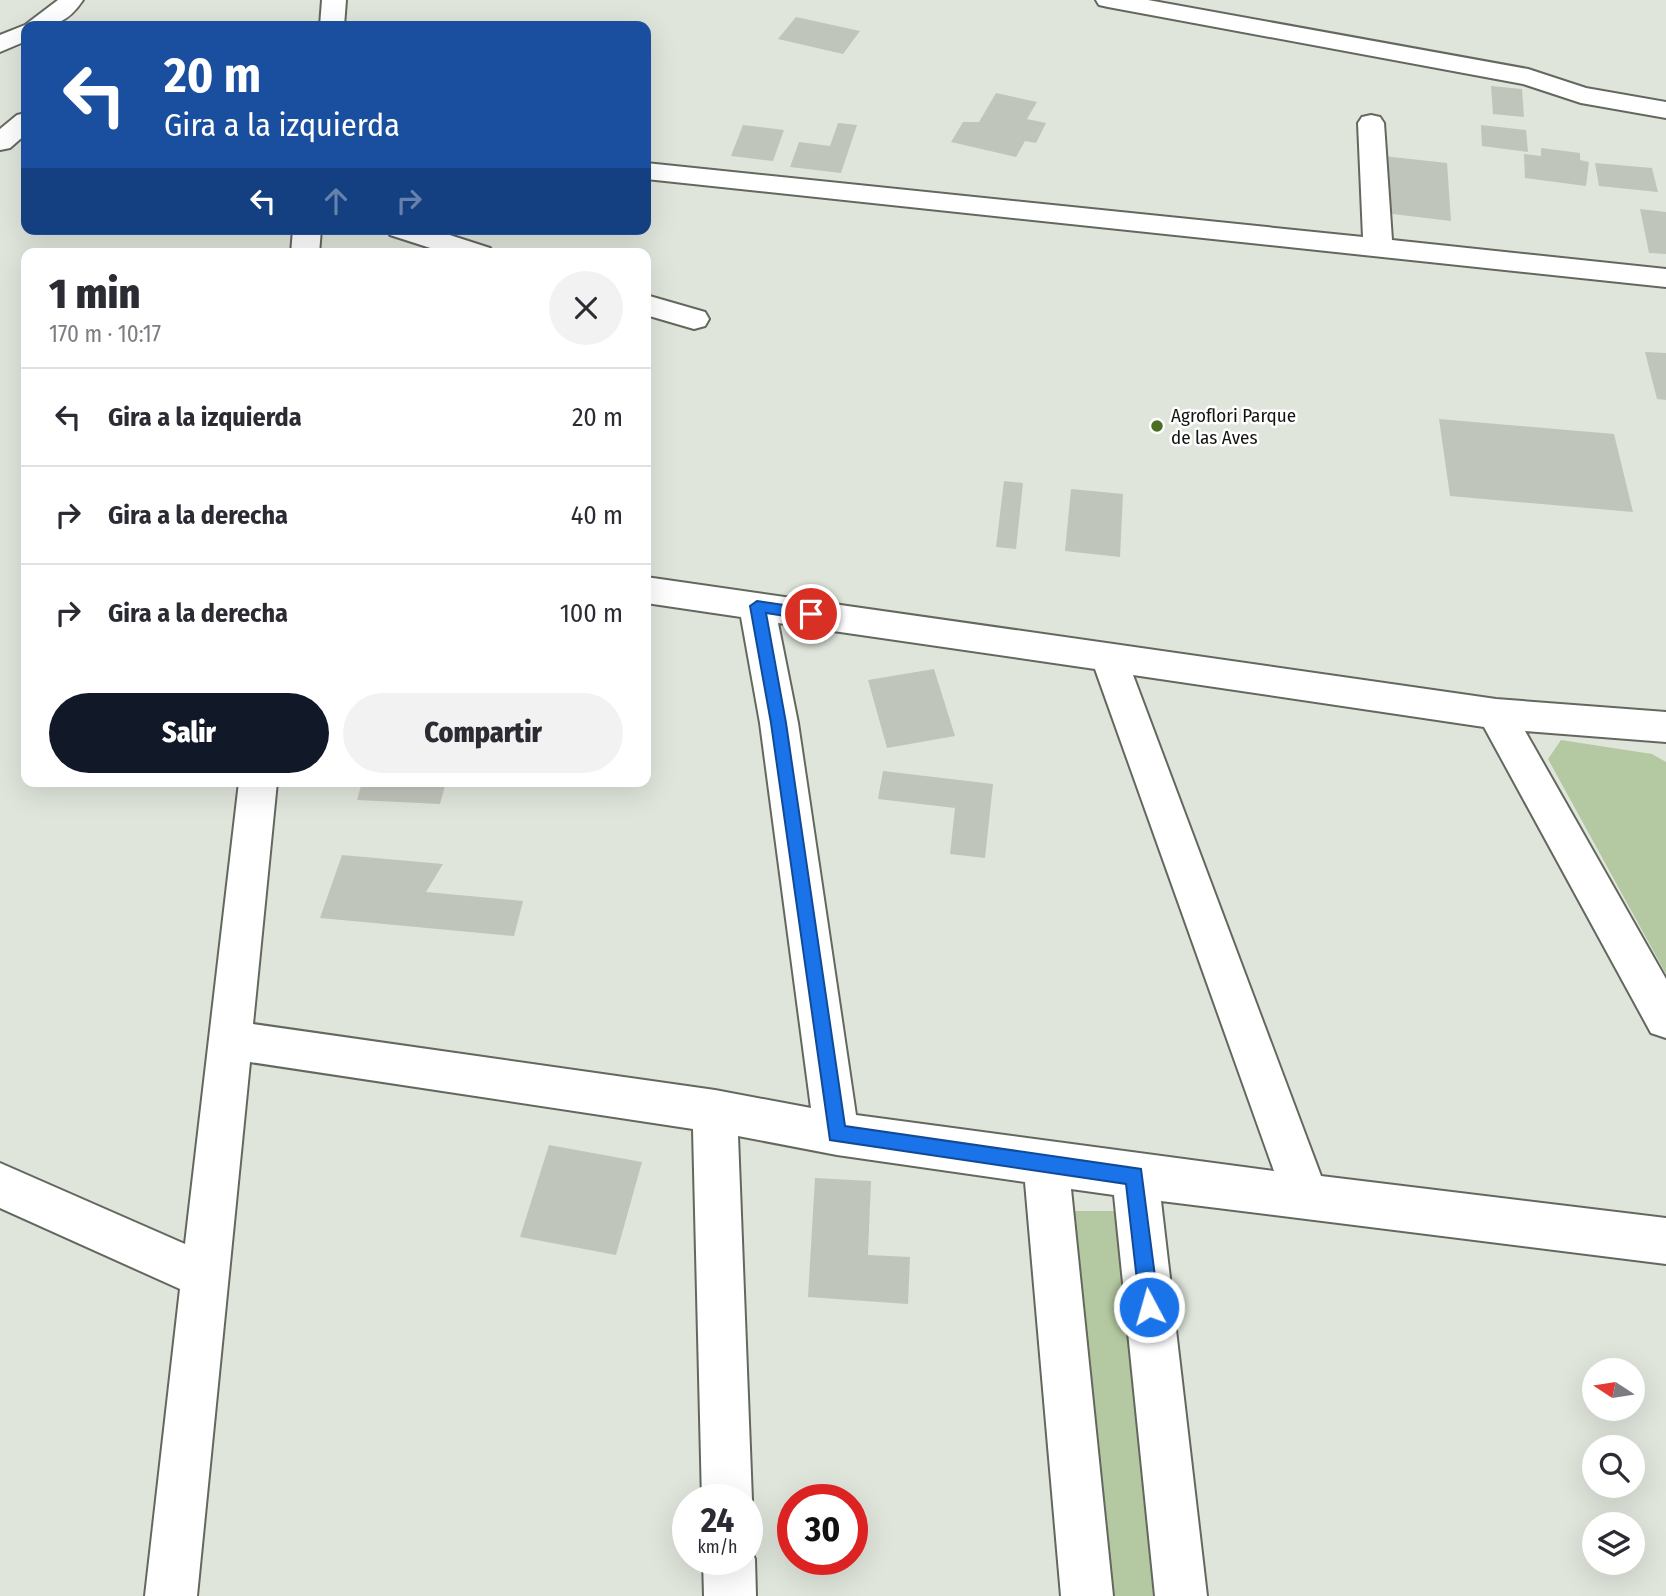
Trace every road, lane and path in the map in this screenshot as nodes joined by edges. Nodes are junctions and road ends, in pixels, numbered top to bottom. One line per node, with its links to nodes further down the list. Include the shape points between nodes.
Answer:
1 (71, 0): 4 (street)
2 (334, 0): 5 (street)
3 (1108, 0): 9 (street, via 1528,77 1581,95)
4 (45, 21)
5 (333, 21)
6 (21, 34): 7 (street)
7 (0, 44)
8 (0, 110): 10 (street)
9 (1666, 110)
10 (21, 117)
11 (21, 123): 13 (street)
12 (1371, 123): 17 (street)
13 (0, 142)
14 (651, 172): 17 (street)
15 (419, 235): 16 (street)
16 (461, 248)
17 (1378, 248): 18 (street)
18 (1666, 278)
19 (651, 307): 20 (street)
20 (694, 320)
21 (651, 591): 22 (street)
22 (757, 606): 23 (street); 30 (street, via 779,723)
23 (1109, 659): 24 (street); 34 (street)
24 (1496, 714): 25 (street); 27 (street)
25 (1666, 727)
26 (257, 787): 28 (street)
27 (1666, 1020)
28 (231, 1040): 29 (street); 36 (street)
29 (715, 1111): 30 (street); 37 (street)
30 (836, 1134): 31 (street)
31 (1046, 1163): 32 (street); 41 (street)
32 (1135, 1176): 34 (street); 42 (street)
33 (0, 1185): 36 (street)
34 (1306, 1196): 35 (street)
35 (1666, 1241)
36 (205, 1276): 39 (street)
37 (727, 1484)
38 (729, 1575): 40 (street)
39 (171, 1596)
40 (730, 1596)
41 (1087, 1596)
42 (1181, 1596)

